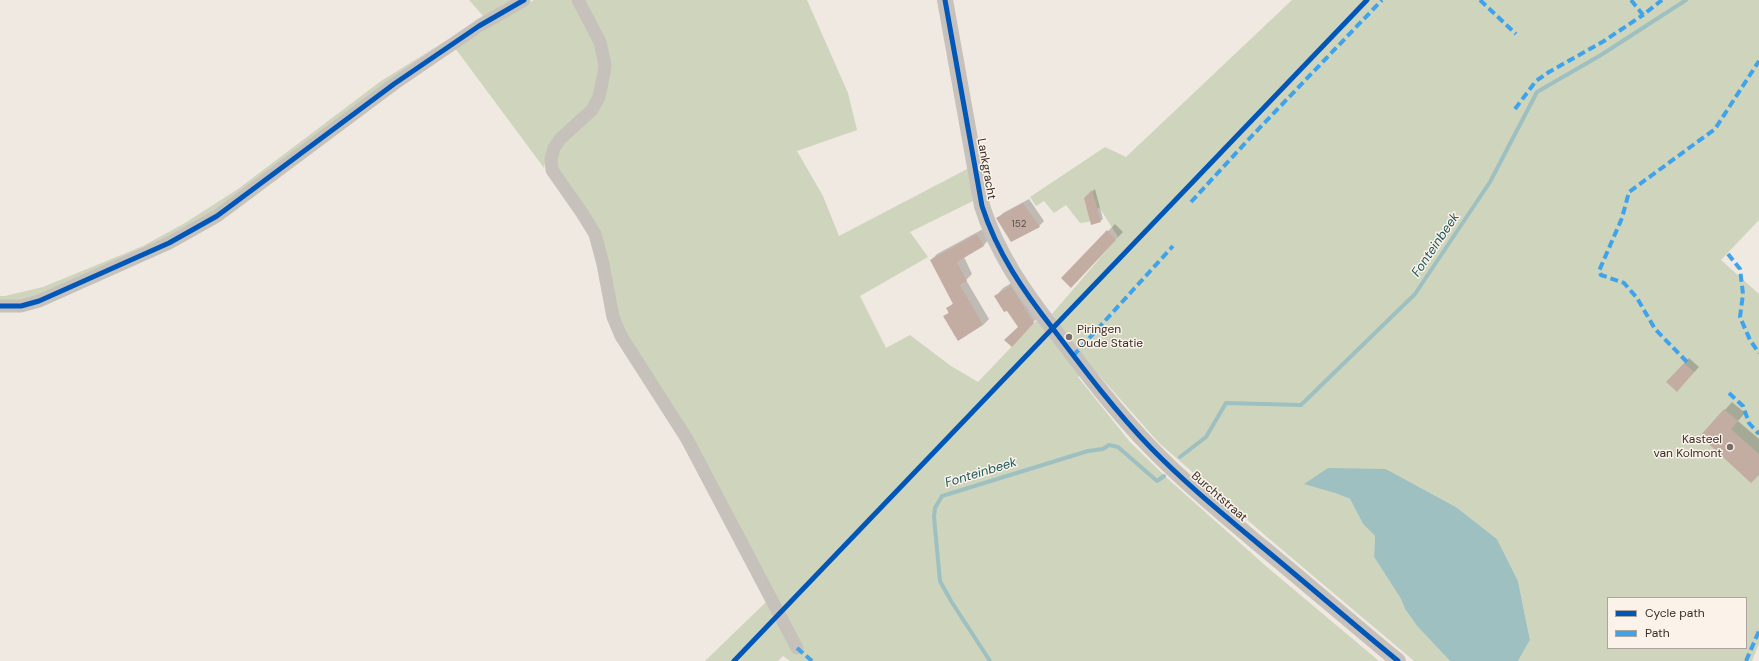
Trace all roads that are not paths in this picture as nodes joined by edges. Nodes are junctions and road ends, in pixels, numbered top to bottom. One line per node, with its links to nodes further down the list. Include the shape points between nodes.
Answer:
1 (524, 0): 4 (street, via 478,26 394,84 217,216 169,243 39,301 21,306)
2 (578, 0): 6 (street, via 600,42 605,65 604,74 599,97 592,110 560,139 554,148 552,170 595,234 604,264 613,317 621,336 687,439)
3 (945, 0): 5 (street, Lankgracht, via 982,206 989,228 1003,257)
4 (0, 306)
5 (1050, 326): 7 (street, Burchtstraat, via 1151,448 1233,522)
6 (797, 648)
7 (1398, 661)

